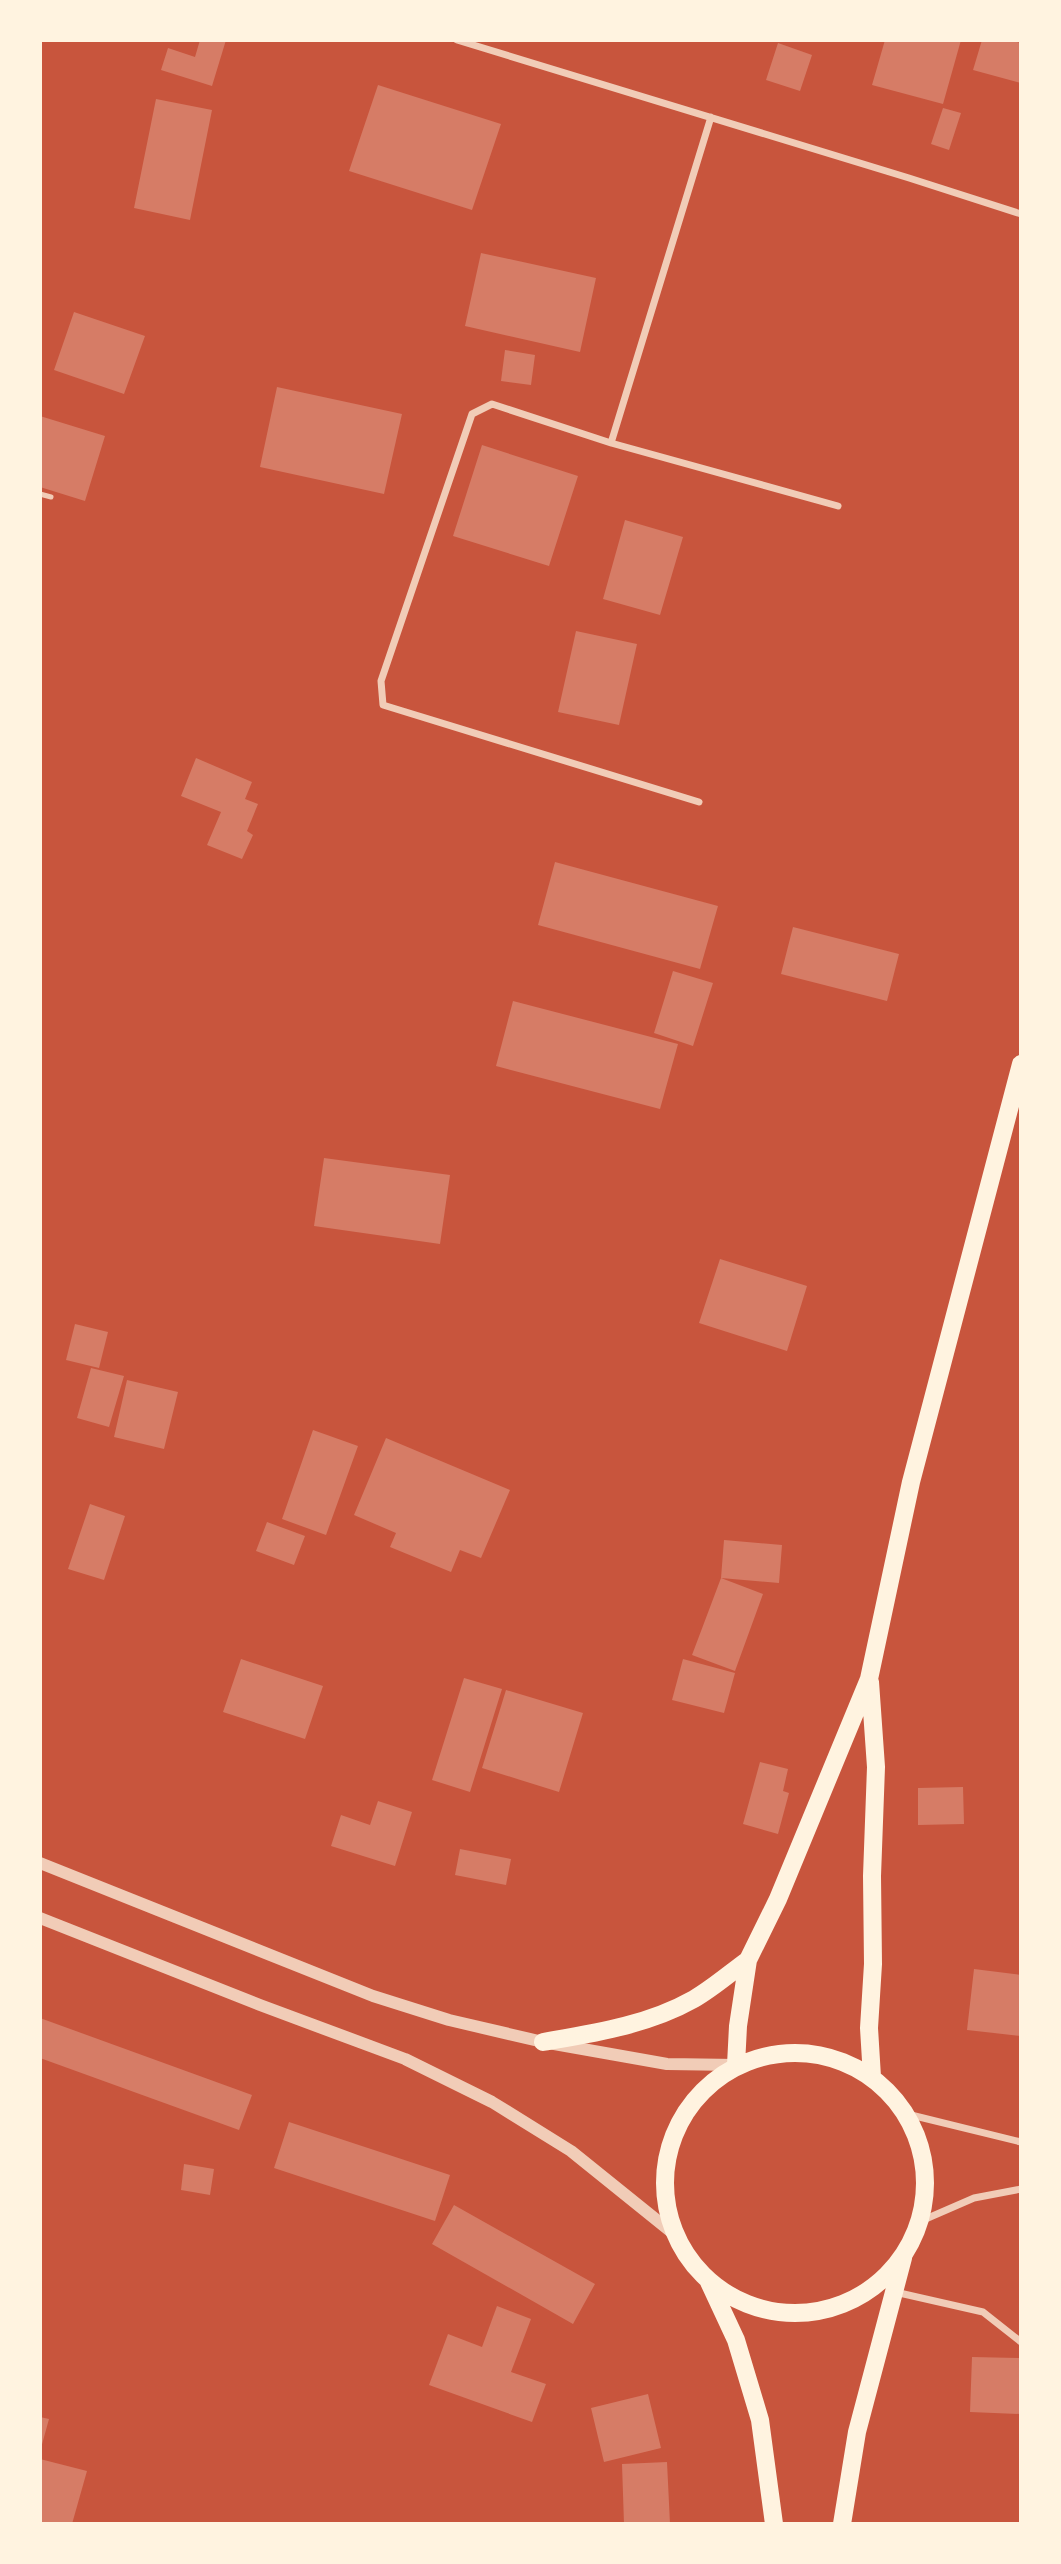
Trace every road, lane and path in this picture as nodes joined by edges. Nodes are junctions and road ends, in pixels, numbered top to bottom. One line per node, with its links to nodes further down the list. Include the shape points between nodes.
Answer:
1 (457, 40): 2 (street)
2 (711, 117): 3 (street); 4 (street)
3 (1021, 215)
4 (611, 443): 7 (street); 8 (street, via 492,404 472,414 381,681 383,705)
5 (40, 494): 6 (lane)
6 (51, 497)
7 (838, 506)
8 (699, 802)
9 (1021, 1064): 10 (main road, via 911,1482)
10 (869, 1679): 13 (main road); 16 (main road, via 876,1767 869,2028)
11 (40, 1863): 14 (street, via 373,1996)
12 (40, 1917): 21 (street, via 405,2059 492,2102 571,2151)
13 (748, 1960): 14 (main road, via 696,1998 658,2016); 15 (main road)
14 (543, 2042): 15 (street, via 667,2064)
15 (736, 2065): 16 (main road, via 771,2054 824,2056); 21 (main road, via 716,2076 682,2116 667,2154 664,2195)
16 (872, 2077): 17 (main road)
17 (907, 2114): 18 (street); 20 (main road, via 922,2148 926,2185)
18 (1021, 2142)
19 (1021, 2189): 20 (street, via 974,2199)
20 (921, 2221): 22 (main road)
21 (674, 2234): 23 (main road)
22 (902, 2258): 23 (main road, via 877,2284 846,2303 811,2312 775,2312 740,2301); 24 (main road)
23 (709, 2282): 26 (main road, via 736,2340 760,2420)
24 (894, 2292): 25 (street, via 984,2312); 27 (main road, via 857,2432)
25 (1021, 2343)
26 (774, 2524)
27 (842, 2524)

